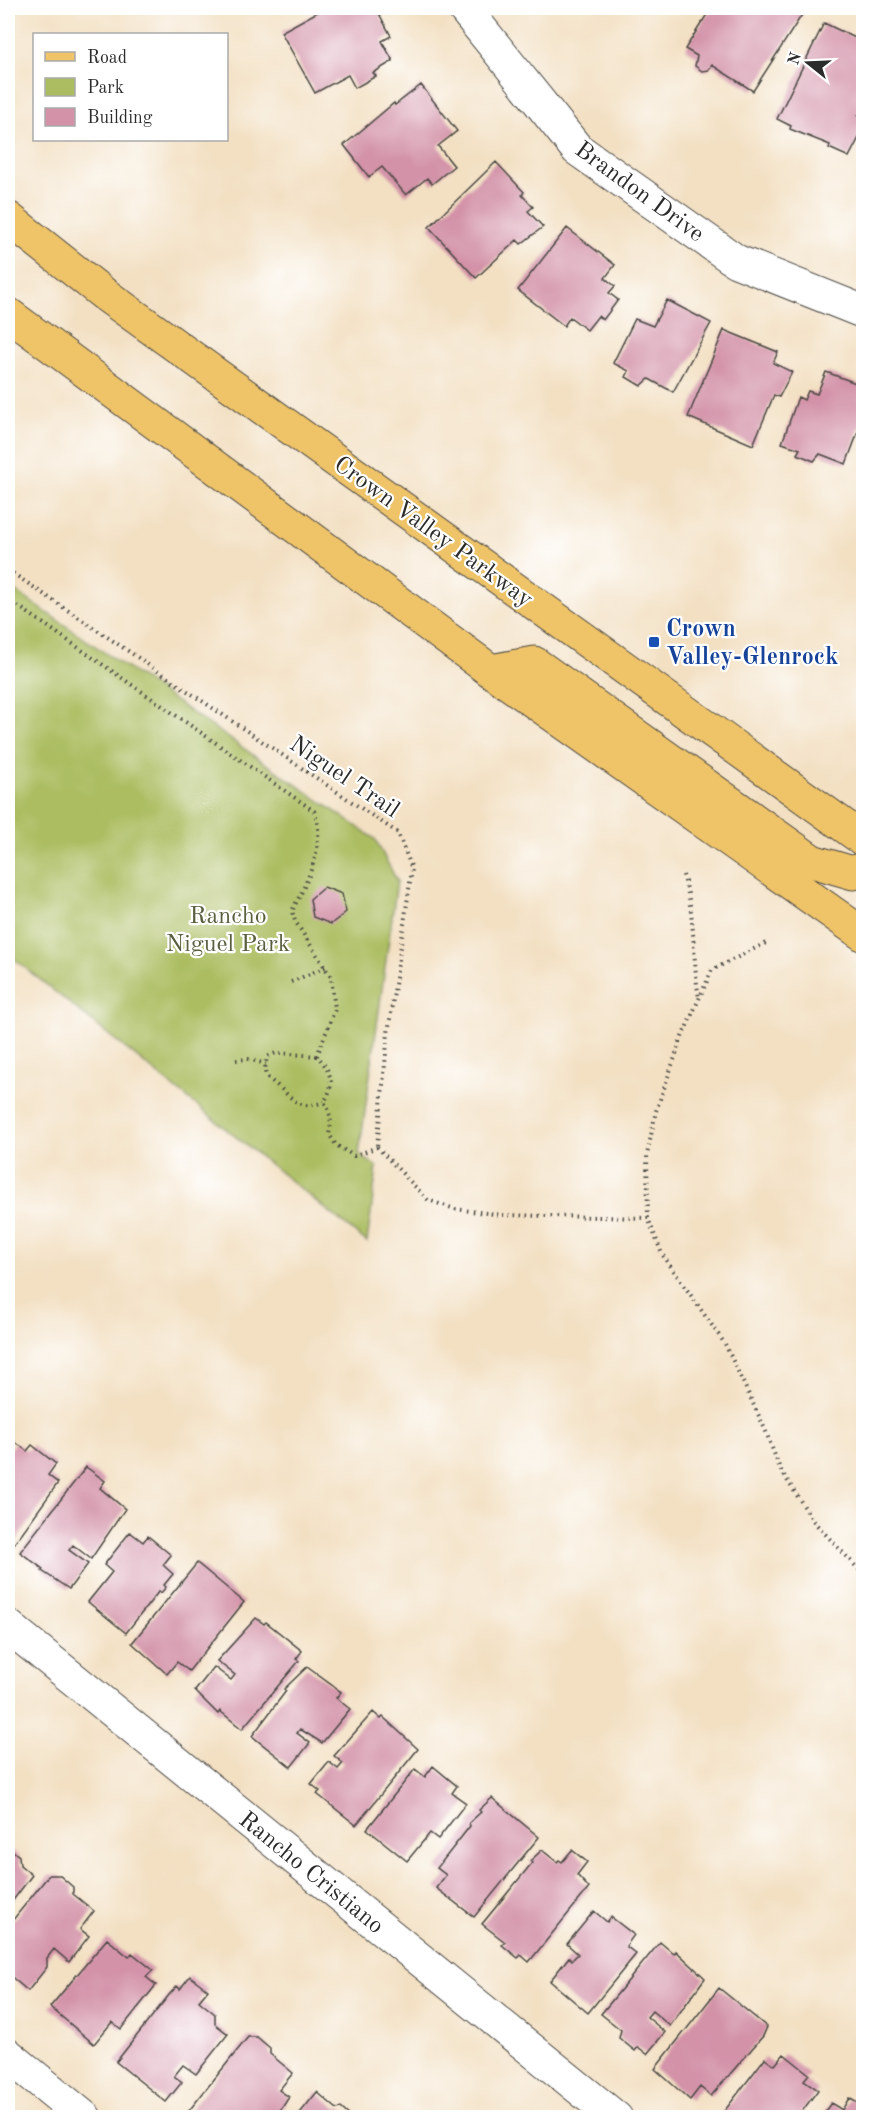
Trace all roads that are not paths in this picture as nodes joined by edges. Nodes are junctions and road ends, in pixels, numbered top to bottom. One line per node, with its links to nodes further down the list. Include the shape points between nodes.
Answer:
1 (464, 8): 3 (street, Brandon Drive, via 577,149 736,261)
2 (8, 218): 6 (main road, Crown Valley Parkway, via 104,294)
3 (864, 312)
4 (8, 314): 5 (main road)
5 (491, 671): 7 (main road, via 534,663 812,861 853,873); 8 (main road)
6 (864, 840)
7 (864, 868)
8 (864, 935)
9 (8, 1626): 12 (street, Rancho Cristiano)
10 (8, 2055): 11 (street)
11 (86, 2118)
12 (616, 2118)

